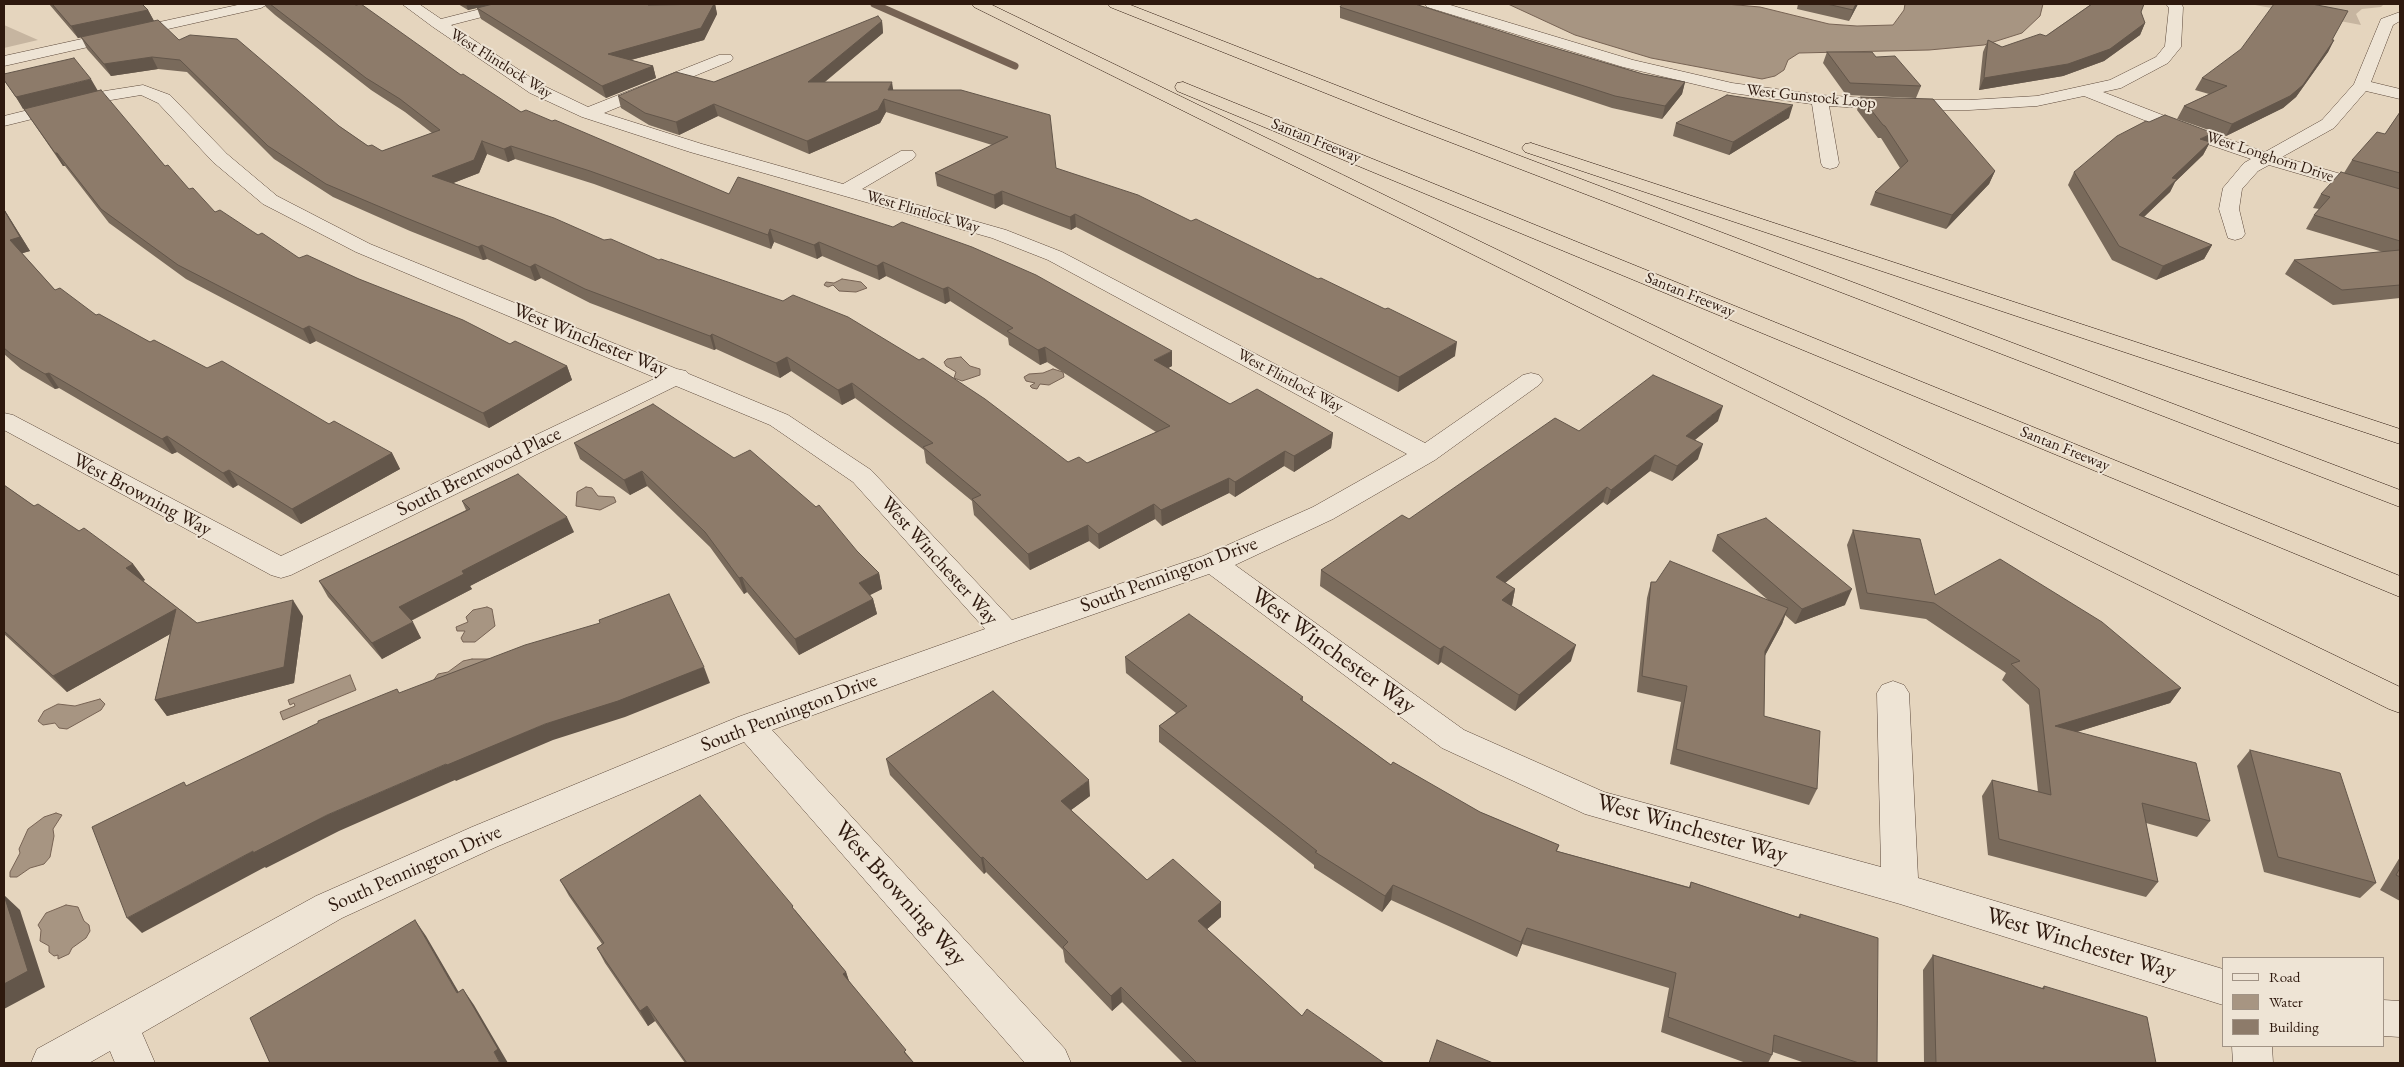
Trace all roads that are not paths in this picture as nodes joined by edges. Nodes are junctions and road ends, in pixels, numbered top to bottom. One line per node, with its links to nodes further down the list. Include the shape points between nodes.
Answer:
1 (194, 4): 9 (street)
2 (261, 4): 9 (street)
3 (409, 4): 11 (street, West Flintlock Way)
4 (516, 4): 11 (street)
5 (980, 4): 34 (highway, Santan Freeway); 37 (highway)
6 (1116, 4): 29 (highway, via 1777,231); 31 (highway)
7 (1432, 4): 17 (street, West Gunstock Loop, via 1685,79)
8 (2173, 4): 15 (street, West Gunstock Loop, via 2176,7 2173,47 2162,60 2115,84)
9 (207, 16): 13 (street)
10 (2399, 16): 14 (street, via 2386,22)
11 (438, 24): 18 (street, West Flintlock Way, via 536,89)
12 (725, 58): 18 (street)
13 (4, 61)
14 (2362, 85): 16 (street); 21 (street, via 2328,124)
15 (2085, 91): 17 (street, West Gunstock Loop, via 2037,101 1969,105); 21 (street, West Longhorn Drive)
16 (2400, 94)
17 (1820, 100): 22 (street)
18 (588, 114): 23 (street, West Flintlock Way)
19 (4, 121): 26 (street, West Winchester Way, via 143,90 164,99 220,158 270,200 363,248)
20 (907, 155): 23 (street)
21 (2266, 158): 24 (street, West Longhorn Drive); 25 (street, via 2251,167 2233,188 2229,209)
22 (1830, 163)
23 (846, 190): 30 (street, West Flintlock Way, via 998,234 1055,256)
24 (2400, 197)
25 (2235, 234)
26 (678, 376): 33 (street, South Brentwood Place); 35 (street, West Winchester Way, via 780,420 862,476)
27 (1531, 380): 30 (street, South Pennington Drive)
28 (4, 420): 33 (street, West Browning Way)
29 (2400, 437)
30 (1426, 454): 32 (street, South Pennington Drive, via 1323,513)
31 (2400, 499)
32 (1213, 563): 35 (street, South Pennington Drive); 39 (street, West Winchester Way, via 1453,739 1597,804)
33 (281, 568)
34 (2400, 587)
35 (1006, 633): 38 (street, South Pennington Drive)
36 (1893, 693): 39 (street)
37 (2400, 701)
38 (749, 726): 43 (street, South Pennington Drive, via 484,837 329,907); 47 (street, West Browning Way)
39 (1900, 888): 40 (street, West Winchester Way)
40 (2222, 987)
41 (2384, 1018): 42 (street)
42 (2400, 1019)
43 (119, 1024): 45 (street, South Pennington Drive); 46 (street)
44 (2252, 1047): 48 (street)
45 (51, 1063)
46 (135, 1063)
47 (1051, 1063)
48 (2253, 1063)

